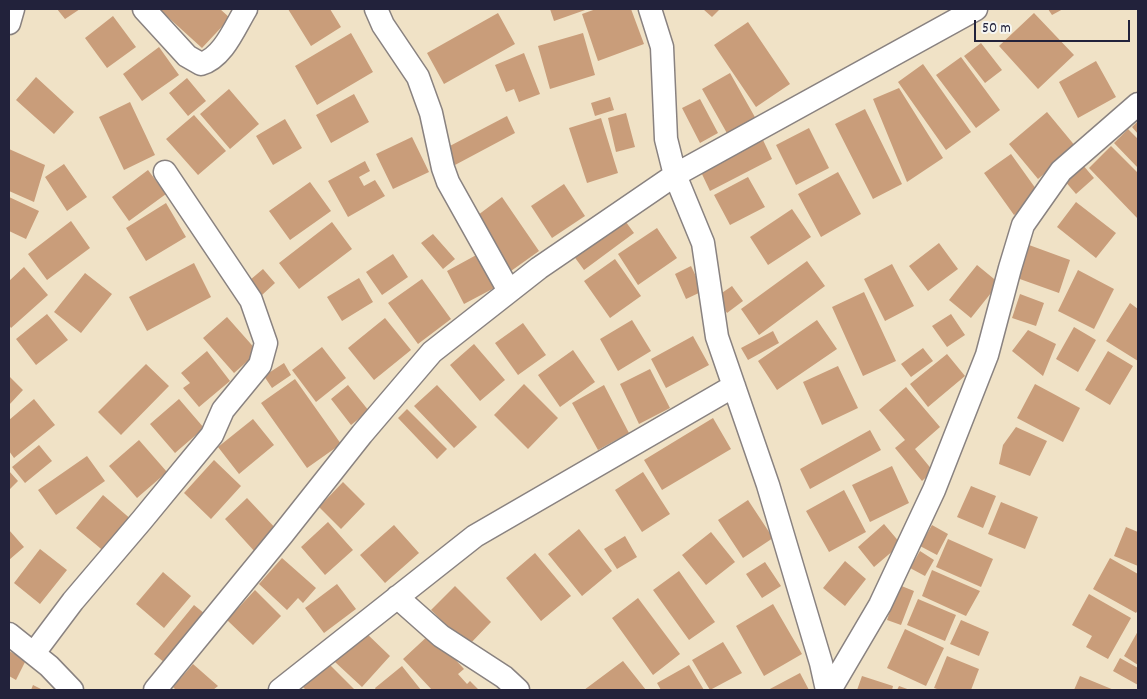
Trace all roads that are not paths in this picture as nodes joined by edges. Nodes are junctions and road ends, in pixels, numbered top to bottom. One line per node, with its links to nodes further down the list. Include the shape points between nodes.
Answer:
1 (13, 9): 7 (street)
2 (144, 9): 3 (street, via 188,56 201,64 210,62 224,46)
3 (246, 9)
4 (376, 9): 11 (street, via 418,77 431,113 448,182)
5 (650, 9): 10 (street, via 662,47 666,139)
6 (976, 9): 10 (street)
7 (9, 23)
8 (1138, 104): 20 (street, via 1060,171 1023,225 987,355 934,490 880,605)
9 (165, 172): 15 (street, via 251,300 266,343 260,365 223,410 212,435 73,601)
10 (676, 175): 11 (street); 12 (street, via 703,243 717,337)
11 (509, 291): 17 (street, via 432,352)
12 (734, 386): 13 (street, via 474,536); 20 (street, via 768,485)
13 (397, 597): 18 (street); 19 (street, via 441,636 504,677)
14 (9, 634): 15 (street)
15 (34, 653): 16 (street)
16 (72, 690)
17 (154, 690)
18 (280, 690)
19 (518, 690)
20 (829, 690)

